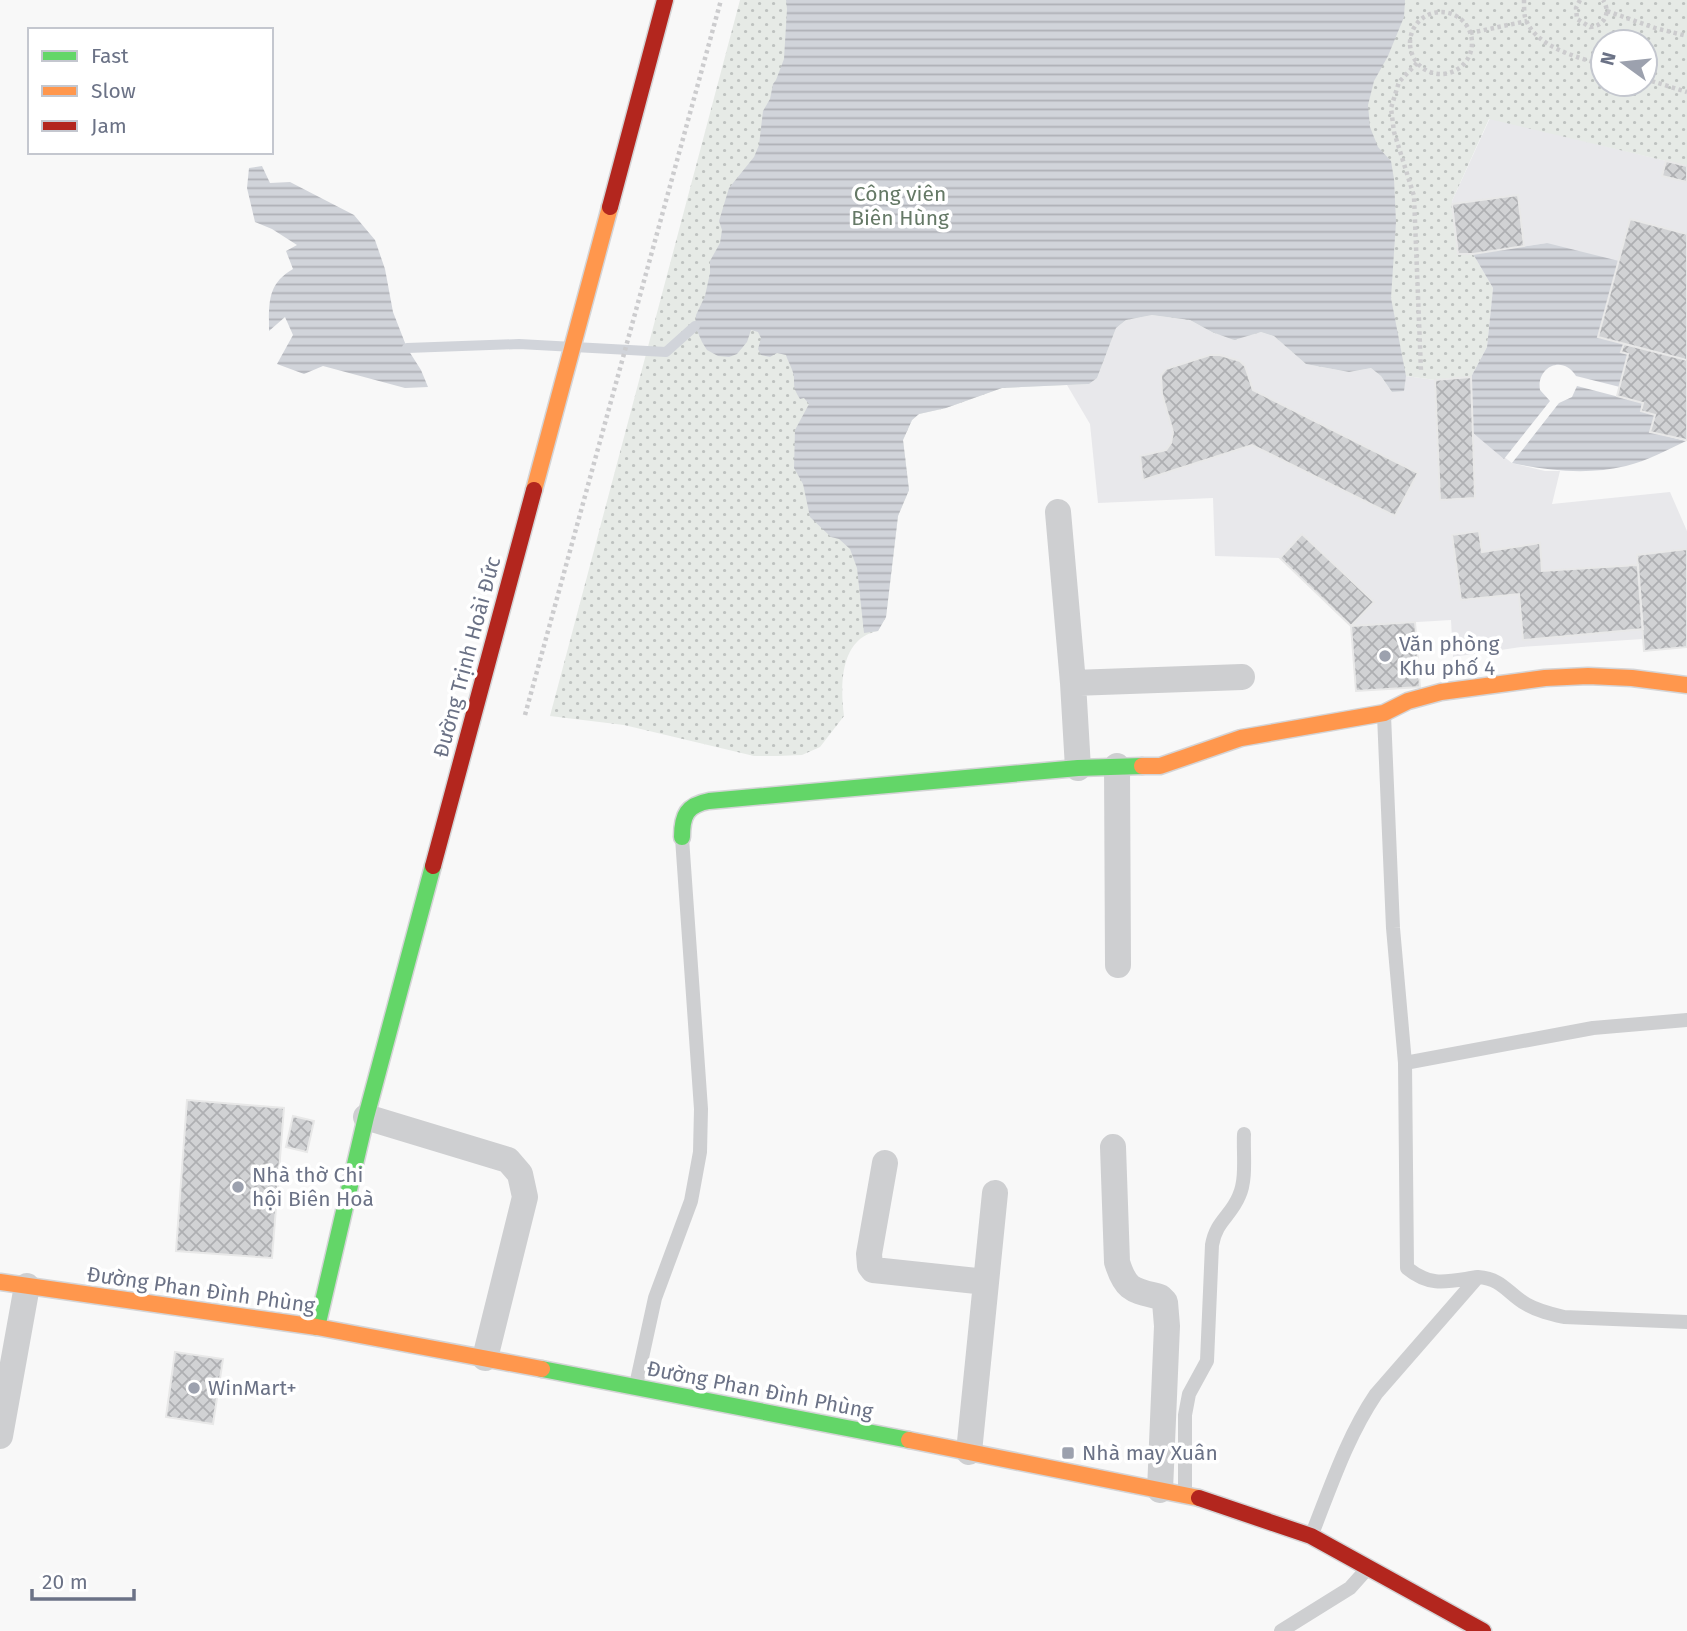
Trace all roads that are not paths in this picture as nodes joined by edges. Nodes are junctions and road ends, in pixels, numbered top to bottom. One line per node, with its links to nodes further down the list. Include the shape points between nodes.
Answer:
1 (665, 0): 13 (street, Đường Trịnh Hoài Đức)
2 (1058, 512): 4 (street)
3 (1242, 677): 4 (street)
4 (1073, 683): 8 (street)
5 (1687, 685): 6 (street, via 1610,677 1545,678 1460,688 1408,701)
6 (1384, 713): 7 (street, via 1241,738 1160,766); 12 (lane, via 1393,928)
7 (1117, 766): 8 (street); 10 (street)
8 (1078, 768): 9 (street, via 696,803 683,816)
9 (682, 836): 25 (lane, via 701,1108 700,1152 691,1201 655,1297)
10 (1118, 965)
11 (1687, 1020): 12 (lane, via 1593,1028)
12 (1405, 1063): 18 (lane, via 1406,1268 1427,1281)
13 (366, 1118): 23 (street, Đường Trịnh Hoài Đức); 24 (street, via 508,1160 520,1174 525,1196)
14 (1244, 1134): 28 (lane, via 1239,1196 1214,1231 1207,1361 1189,1394)
15 (1113, 1147): 28 (street, via 1121,1276 1132,1288 1165,1302)
16 (885, 1163): 20 (street, via 869,1254 873,1270)
17 (995, 1193): 20 (street)
18 (1478, 1277): 22 (lane, via 1500,1282 1525,1304 1564,1317); 29 (lane, via 1362,1415)
19 (0, 1282): 21 (street, Đường Phan Đình Phùng)
20 (986, 1282): 27 (street)
21 (27, 1286): 23 (street, Đường Phan Đình Phùng); 26 (street)
22 (1687, 1322)
23 (317, 1327): 24 (street, Đường Phan Đình Phùng)
24 (485, 1358): 25 (street, Đường Phan Đình Phùng)
25 (635, 1387): 27 (street, Đường Phan Đình Phùng)
26 (0, 1436)
27 (969, 1452): 28 (street, Đường Phan Đình Phùng)
28 (1172, 1492): 29 (street, Đường Phan Đình Phùng)
29 (1311, 1536): 30 (street, Đường Phan Đình Phùng)
30 (1368, 1567): 31 (lane, via 1350,1588); 32 (street, Đường Phan Đình Phùng)
31 (1280, 1631)
32 (1483, 1631)

